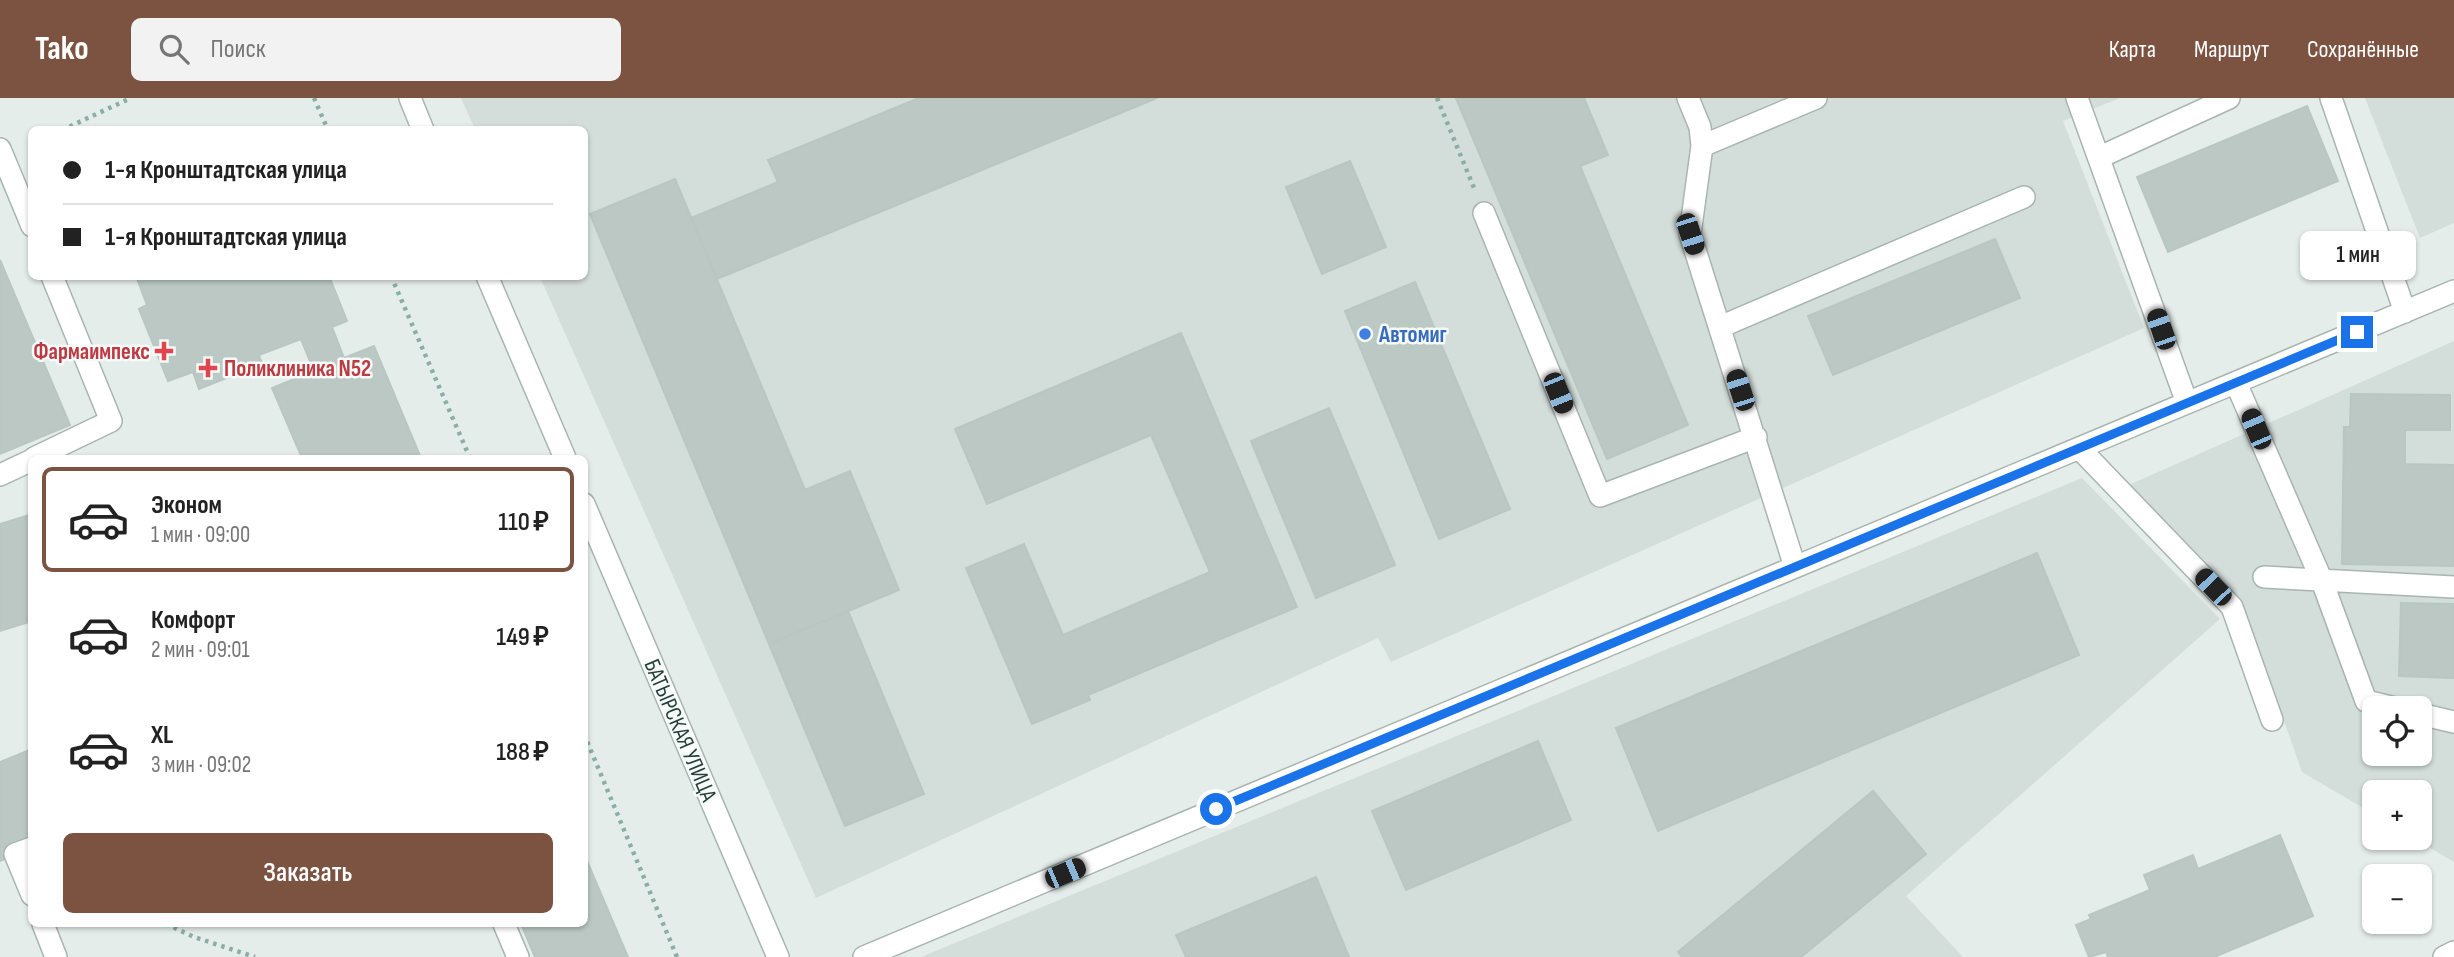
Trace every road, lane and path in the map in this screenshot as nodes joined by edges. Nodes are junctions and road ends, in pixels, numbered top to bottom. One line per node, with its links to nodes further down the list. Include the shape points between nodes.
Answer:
1 (131, 98): 10 (path)
2 (314, 98): 11 (path)
3 (410, 98): 12 (street)
4 (1437, 98): 17 (path)
5 (1688, 98): 13 (street)
6 (1815, 98): 13 (street)
7 (2077, 98): 15 (street)
8 (2229, 98): 15 (street)
9 (2331, 98): 23 (street)
10 (71, 126)
11 (326, 126)
12 (422, 126)
13 (1702, 146): 24 (street, via 1690,234)
14 (0, 149): 18 (street)
15 (2100, 157): 26 (street)
16 (2025, 197): 24 (street)
17 (1484, 213): 27 (street, via 1600,496)
18 (28, 216)
19 (54, 280): 29 (street, via 111,421)
20 (393, 280): 30 (path)
21 (489, 280): 31 (street)
22 (2454, 291): 23 (street)
23 (2405, 312): 25 (street)
24 (1720, 327): 27 (street)
25 (2235, 383): 26 (street); 37 (street)
26 (2187, 403): 28 (street)
27 (1756, 437): 35 (street)
28 (2079, 448): 35 (street); 41 (street, via 2232,607)
29 (41, 455)
30 (469, 455)
31 (564, 455)
32 (28, 461): 33 (street)
33 (0, 475)
34 (588, 513): 54 (street, БАТЫРСКАЯ УЛИЦА)
35 (1795, 567): 55 (street)
36 (2264, 577): 37 (street)
37 (2322, 581): 38 (street); 39 (street)
38 (2454, 587)
39 (2364, 696)
40 (2432, 717): 42 (street)
41 (2272, 720)
42 (2454, 722)
43 (588, 744): 53 (path)
44 (28, 849): 45 (street, via 15,854)
45 (28, 885)
46 (44, 927): 50 (street)
47 (172, 927): 51 (path)
48 (505, 927): 52 (street)
49 (2454, 952): 56 (street)
50 (56, 957)
51 (255, 957)
52 (518, 957)
53 (677, 957)
54 (778, 957)
55 (864, 957)
56 (2444, 957)

